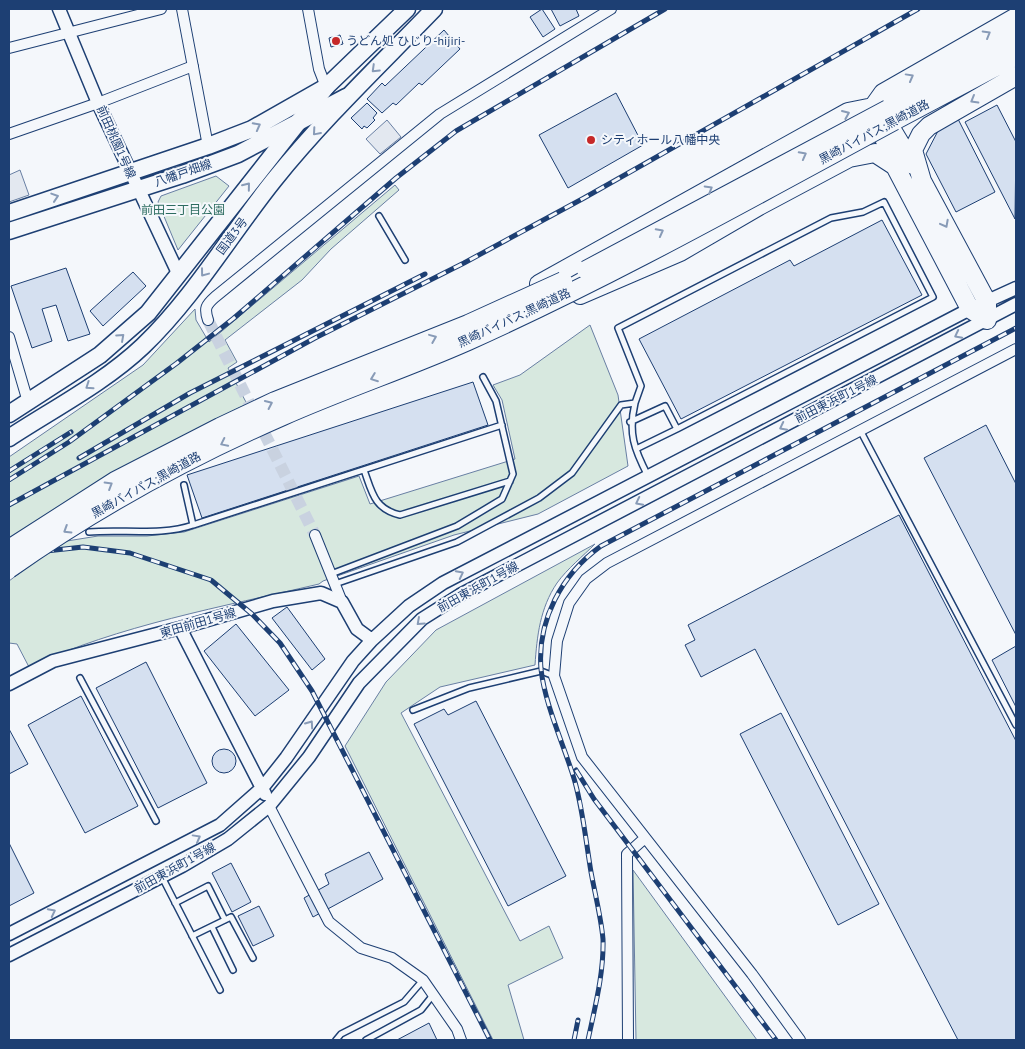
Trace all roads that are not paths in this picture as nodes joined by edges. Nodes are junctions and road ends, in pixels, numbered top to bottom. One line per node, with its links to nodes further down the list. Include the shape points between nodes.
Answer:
1 (59, 9): 9 (street, 前田桃園1号線)
2 (161, 9): 9 (street)
3 (182, 9): 13 (street)
4 (308, 9): 15 (street, via 319,69)
5 (407, 9): 15 (main road, 国道3号)
6 (434, 9): 16 (main road, 国道3号, one-way to 16)
7 (611, 9): 35 (street, via 440,114 210,301 205,312)
8 (1016, 17): 18 (highway, one-way to 8, via 883,93)
9 (68, 33): 11 (street); 17 (street, 前田桃園1号線)
10 (1016, 37): 37 (highway, 黒崎バイパス;黒崎道路, one-way to 10, bridge, via 647,239)
11 (9, 48)
12 (1016, 56): 37 (highway, 黒崎バイパス;黒崎道路, bridge, via 654,250)
13 (192, 66): 17 (street); 21 (street)
14 (1016, 76): 24 (highway, one-way to 24, via 939,120 921,134 912,150)
15 (326, 87): 19 (main road, 国道3号); 21 (main road, 八幡戸畑線, one-way to 15, via 252,129)
16 (348, 95): 19 (main road, 八幡戸畑線); 48 (main road, 国道3号, one-way to 48, via 274,180 174,313 142,347 113,370)
17 (98, 103): 20 (street); 23 (street, 前田桃園1号線)
18 (873, 106): 22 (highway, via 876,122); 24 (highway, via 885,118); 37 (highway, one-way to 18, bridge, via 741,171 848,112)
19 (295, 125): 25 (main road, 八幡戸畑線, via 238,154); 30 (main road, 国道3号, one-way to 19)
20 (9, 134)
21 (208, 146): 23 (main road, 八幡戸畑線)
22 (895, 166): 34 (highway); 37 (highway, bridge, via 875,154 849,158 680,252 610,284)
23 (130, 172): 25 (street, 前田桃園1号線); 26 (main road, 八幡戸畑線, one-way to 23)
24 (922, 181): 32 (highway, one-way to 32)
25 (137, 188): 28 (main road, 八幡戸畑線); 30 (street, 前田桃園1号線)
26 (9, 213)
27 (379, 216): 29 (lane)
28 (9, 231)
29 (405, 260)
30 (178, 273): 41 (main road, 国道3号, one-way to 30, via 106,350 148,313)
31 (1016, 288): 32 (street, 前田東浜町1号線)
32 (987, 302): 34 (street, 前田東浜町1号線); 36 (highway)
33 (1016, 304): 36 (street, 前田東浜町1号線)
34 (970, 309): 36 (highway); 51 (street, 前田東浜町1号線)
35 (208, 320)
36 (987, 320): 70 (street, 前田東浜町1号線, one-way to 70, via 460,594 422,619 359,683 310,757)
37 (468, 332): 57 (highway, 黒崎バイパス;黒崎道路, one-way to 37, bridge, via 115,482 220,427 331,377); 58 (highway, 黒崎バイパス;黒崎道路, one-way to 58, bridge, via 227,441 122,498)
38 (9, 337): 41 (street)
39 (1016, 349): 47 (street)
40 (483, 377): 45 (lane, via 496,401)
41 (28, 402): 43 (main road, 国道3号)
42 (634, 404): 44 (lane); 46 (lane, via 641,386 618,328 831,218 863,212 884,202 933,297); 60 (lane, via 622,405 572,474 538,498 458,542)
43 (9, 414)
44 (630, 422): 46 (lane, via 665,406); 49 (lane)
45 (502, 425): 50 (lane); 52 (lane, via 513,474)
46 (677, 429): 49 (lane)
47 (860, 430): 64 (street, via 606,563 586,579 569,603 557,641); 68 (lane)
48 (9, 438)
49 (636, 449): 51 (lane)
50 (364, 470): 52 (lane, via 378,504 386,512 400,515); 54 (lane)
51 (648, 476): 63 (street, 前田東浜町1号線, one-way to 51, via 409,606 443,583)
52 (510, 481): 59 (lane, via 502,499 458,526)
53 (184, 485): 54 (lane)
54 (193, 525): 55 (lane, via 180,530)
55 (89, 532)
56 (315, 535): 59 (street)
57 (9, 549)
58 (9, 569)
59 (331, 574): 60 (street)
60 (335, 584): 61 (street)
61 (342, 602): 62 (street, 東田前田1号線, via 321,593 273,601); 63 (street, via 357,629)
62 (180, 628): 66 (street, 東田前田1号線, via 53,661); 69 (street)
63 (372, 640): 69 (street, 前田東浜町1号線, one-way to 63, via 353,661)
64 (554, 676): 67 (lane, via 541,671 469,688); 72 (street, via 582,756)
65 (80, 678): 71 (lane)
66 (9, 684)
67 (413, 710)
68 (1016, 725)
69 (262, 787): 70 (street); 77 (street, 前田東浜町1号線, one-way to 69, via 220,825)
70 (269, 806): 73 (street, 前田東浜町1号線, via 228,839); 82 (street, via 328,922 360,948 392,958)
71 (156, 821)
72 (645, 838): 88 (street, via 626,854); 89 (street)
73 (161, 877): 74 (lane); 79 (street, 前田東浜町1号線)
74 (175, 903): 75 (lane, via 208,886); 78 (lane)
75 (225, 920): 76 (lane); 80 (lane, via 231,917)
76 (212, 927): 78 (lane); 81 (lane)
77 (9, 934)
78 (192, 936): 83 (lane)
79 (9, 955)
80 (253, 958)
81 (233, 970)
82 (423, 980): 84 (street); 85 (lane, via 404,1002 341,1034)
83 (220, 990)
84 (434, 995): 86 (lane, via 421,1010); 87 (street)
85 (336, 1040)
86 (366, 1040)
87 (461, 1040)
88 (628, 1040)
89 (800, 1040)

